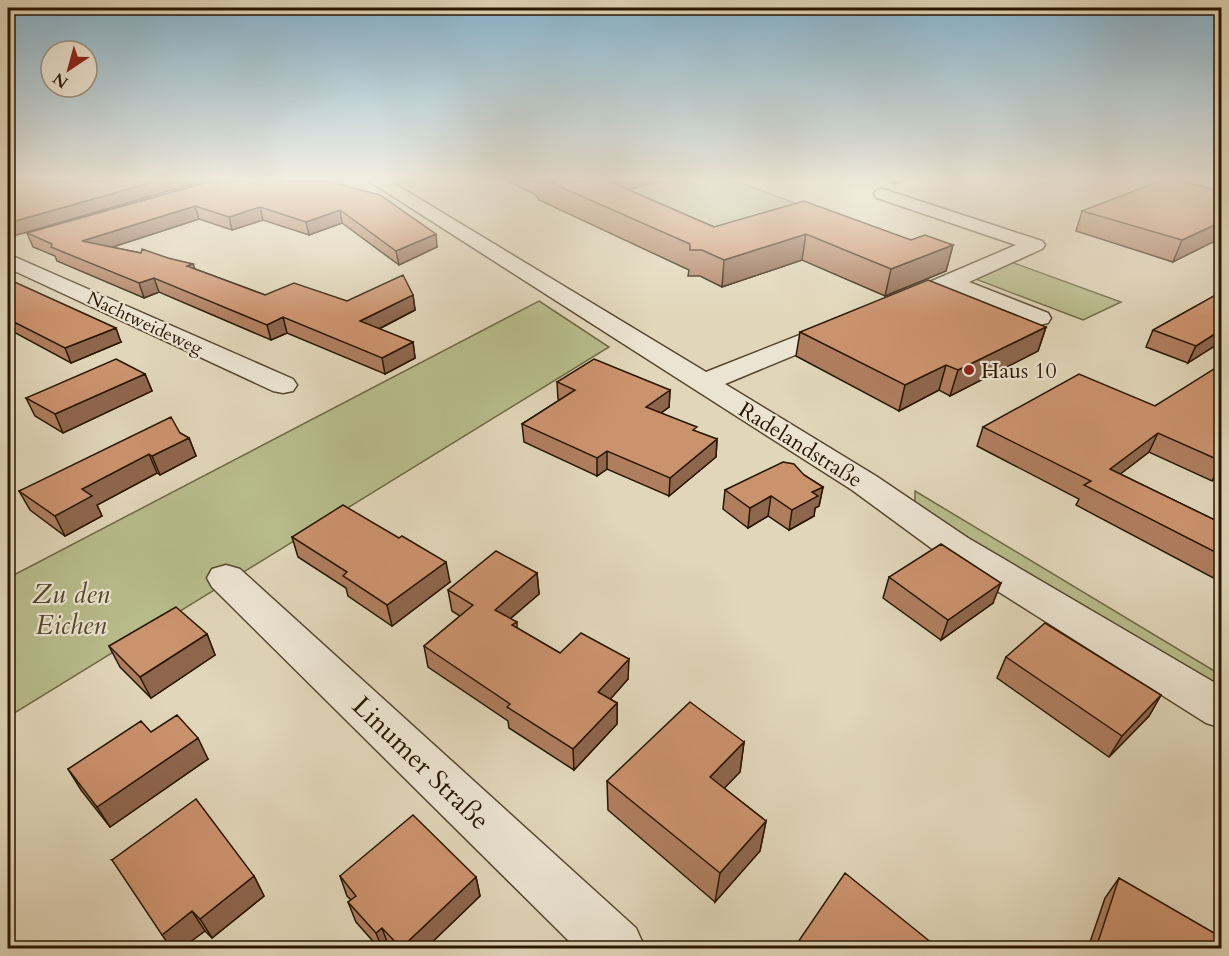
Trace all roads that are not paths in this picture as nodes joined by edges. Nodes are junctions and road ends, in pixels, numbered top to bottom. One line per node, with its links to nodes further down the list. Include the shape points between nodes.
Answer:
1 (450, 226): 8 (street, Radelandstraße)
2 (926, 226): 5 (street)
3 (967, 226): 5 (street, via 1035,245)
4 (11, 249): 9 (street, Nachtweideweg)
5 (978, 252): 6 (street)
6 (950, 282): 7 (street); 8 (street)
7 (1039, 318)
8 (704, 383): 11 (street, Radelandstraße, via 864,483 955,547)
9 (283, 385)
10 (226, 578): 12 (street, Linumer Straße)
11 (1221, 710)
12 (616, 948)

